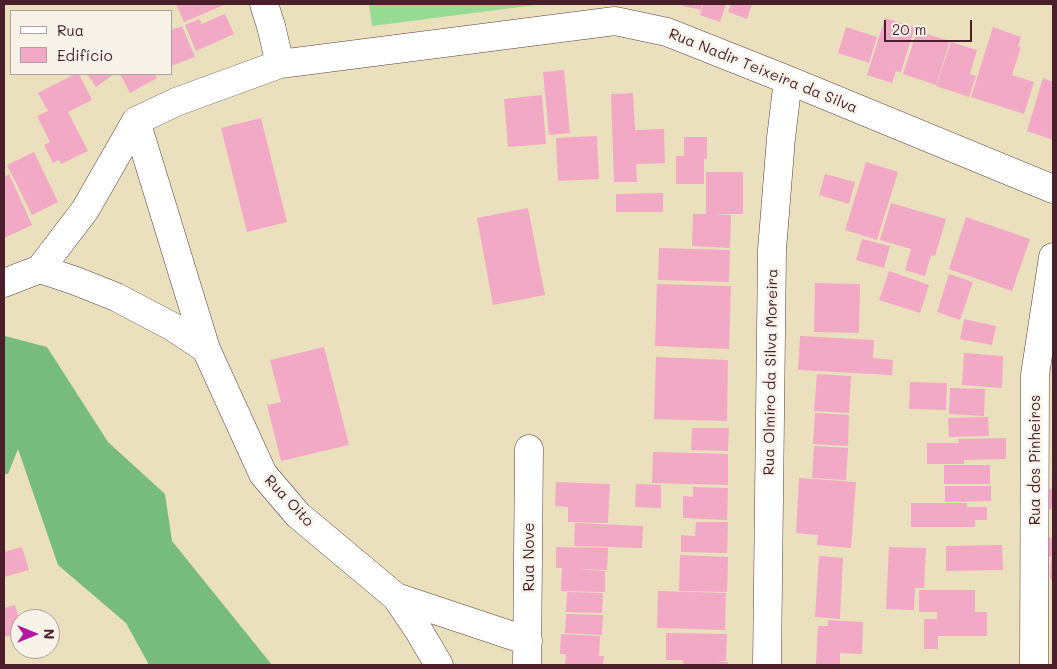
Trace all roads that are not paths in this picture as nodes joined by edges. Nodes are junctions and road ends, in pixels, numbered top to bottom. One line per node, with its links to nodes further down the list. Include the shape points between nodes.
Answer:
1 (264, 4): 3 (street)
2 (615, 12): 3 (street, Rua Nadir Teixeira da Silva); 4 (street, Rua Nadir Teixeira da Silva)
3 (280, 64): 5 (street, Rua Nadir Teixeira da Silva, via 176,102)
4 (788, 80): 6 (street, Rua Nadir Teixeira da Silva); 15 (street, Rua Olmiro da Silva Moreira, via 772,250)
5 (136, 121): 8 (street, via 85,210); 10 (street, Rua Oito)
6 (1053, 189)
7 (1053, 257): 16 (street, Rua dos Pinheiros, via 1035,375)
8 (40, 269): 9 (street); 10 (street, via 116,297 173,327)
9 (4, 283)
10 (206, 349): 12 (street, Rua Oito, via 263,474 298,514)
11 (529, 449): 13 (street, Rua Nove)
12 (396, 597): 13 (street, Rua Oito); 14 (street, Rua Oito)
13 (528, 653)
14 (439, 665)
15 (767, 665)
16 (1034, 665)

